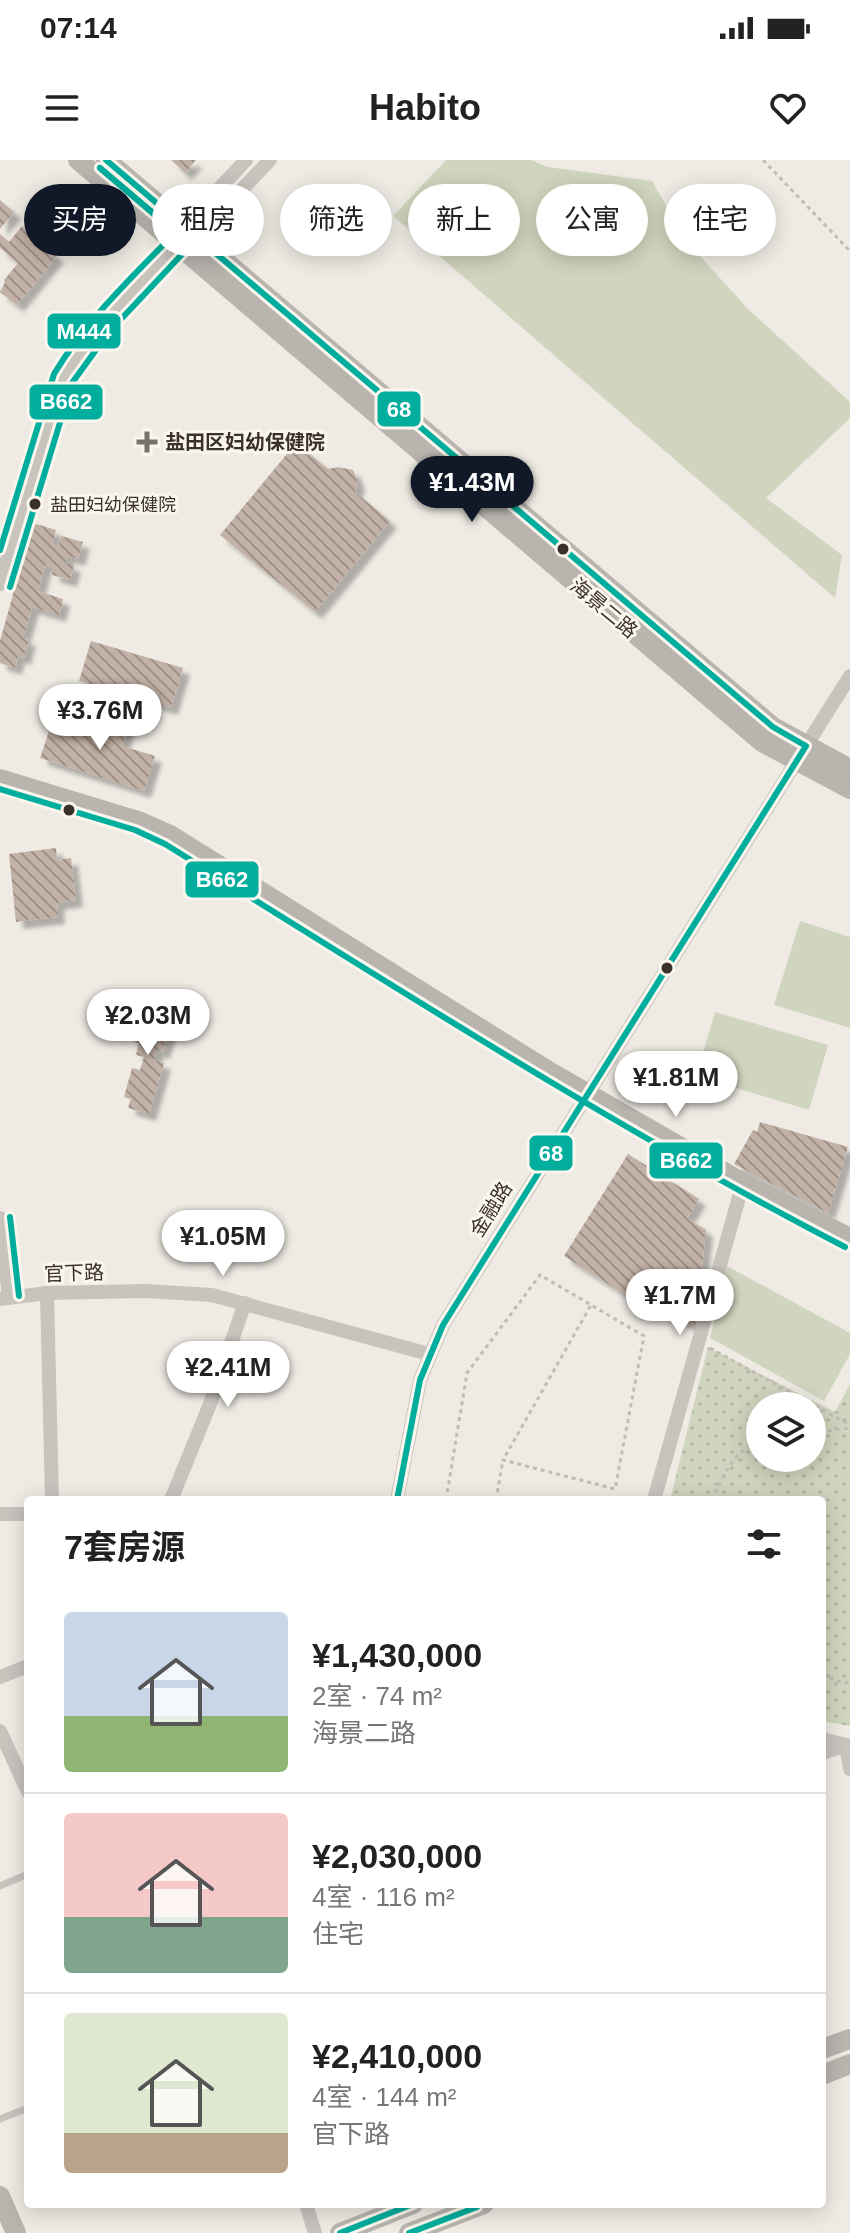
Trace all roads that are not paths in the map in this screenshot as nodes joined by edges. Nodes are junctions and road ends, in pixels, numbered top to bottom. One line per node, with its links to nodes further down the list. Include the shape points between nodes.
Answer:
1 (78, 160): 8 (street, 海景二路)
2 (106, 160): 7 (street, 海景二路)
3 (246, 160): 5 (street)
4 (270, 160): 6 (street)
5 (227, 184)
6 (243, 184)
7 (152, 204)
8 (152, 212)
9 (167, 256): 11 (street, via 96,331 63,379)
10 (209, 256): 13 (street, 海景二路, via 762,742)
11 (0, 584)
12 (850, 676): 13 (street, 金融路)
13 (801, 753): 14 (street, 海景二路); 16 (street, 海景二路); 17 (street, 金融路)
14 (850, 769)
15 (0, 779): 17 (street, via 170,835)
16 (850, 789)
17 (587, 1094): 18 (street); 24 (street, 金融路)
18 (743, 1183): 20 (street); 28 (street)
19 (0, 1218): 22 (street)
20 (850, 1238)
21 (47, 1293): 22 (street, 官下路); 23 (street, 官下路, via 178,1291); 25 (street)
22 (4, 1298)
23 (245, 1303): 24 (street, 官下路); 26 (street)
24 (429, 1354): 27 (street, 金融路)
25 (52, 1496)
26 (173, 1496)
27 (398, 1496)
28 (655, 1496)
29 (0, 1514): 30 (street)
30 (24, 1514)
31 (24, 1668): 32 (street)
32 (0, 1677)
33 (0, 1731): 38 (street)
34 (826, 1740): 35 (street)
35 (848, 1744): 36 (street); 37 (street)
36 (826, 1752)
37 (850, 1769)
38 (24, 1783)
39 (24, 1876): 40 (lane)
40 (0, 1886)
41 (850, 2039): 42 (street)
42 (826, 2048)
43 (850, 2064): 44 (street)
44 (826, 2073)
45 (24, 2110): 46 (lane)
46 (0, 2119)
47 (0, 2196): 51 (street)
48 (307, 2208): 52 (street)
49 (403, 2208): 53 (street)
50 (472, 2208): 54 (street)
51 (16, 2233)
52 (315, 2233)
53 (340, 2233)
54 (409, 2233)

